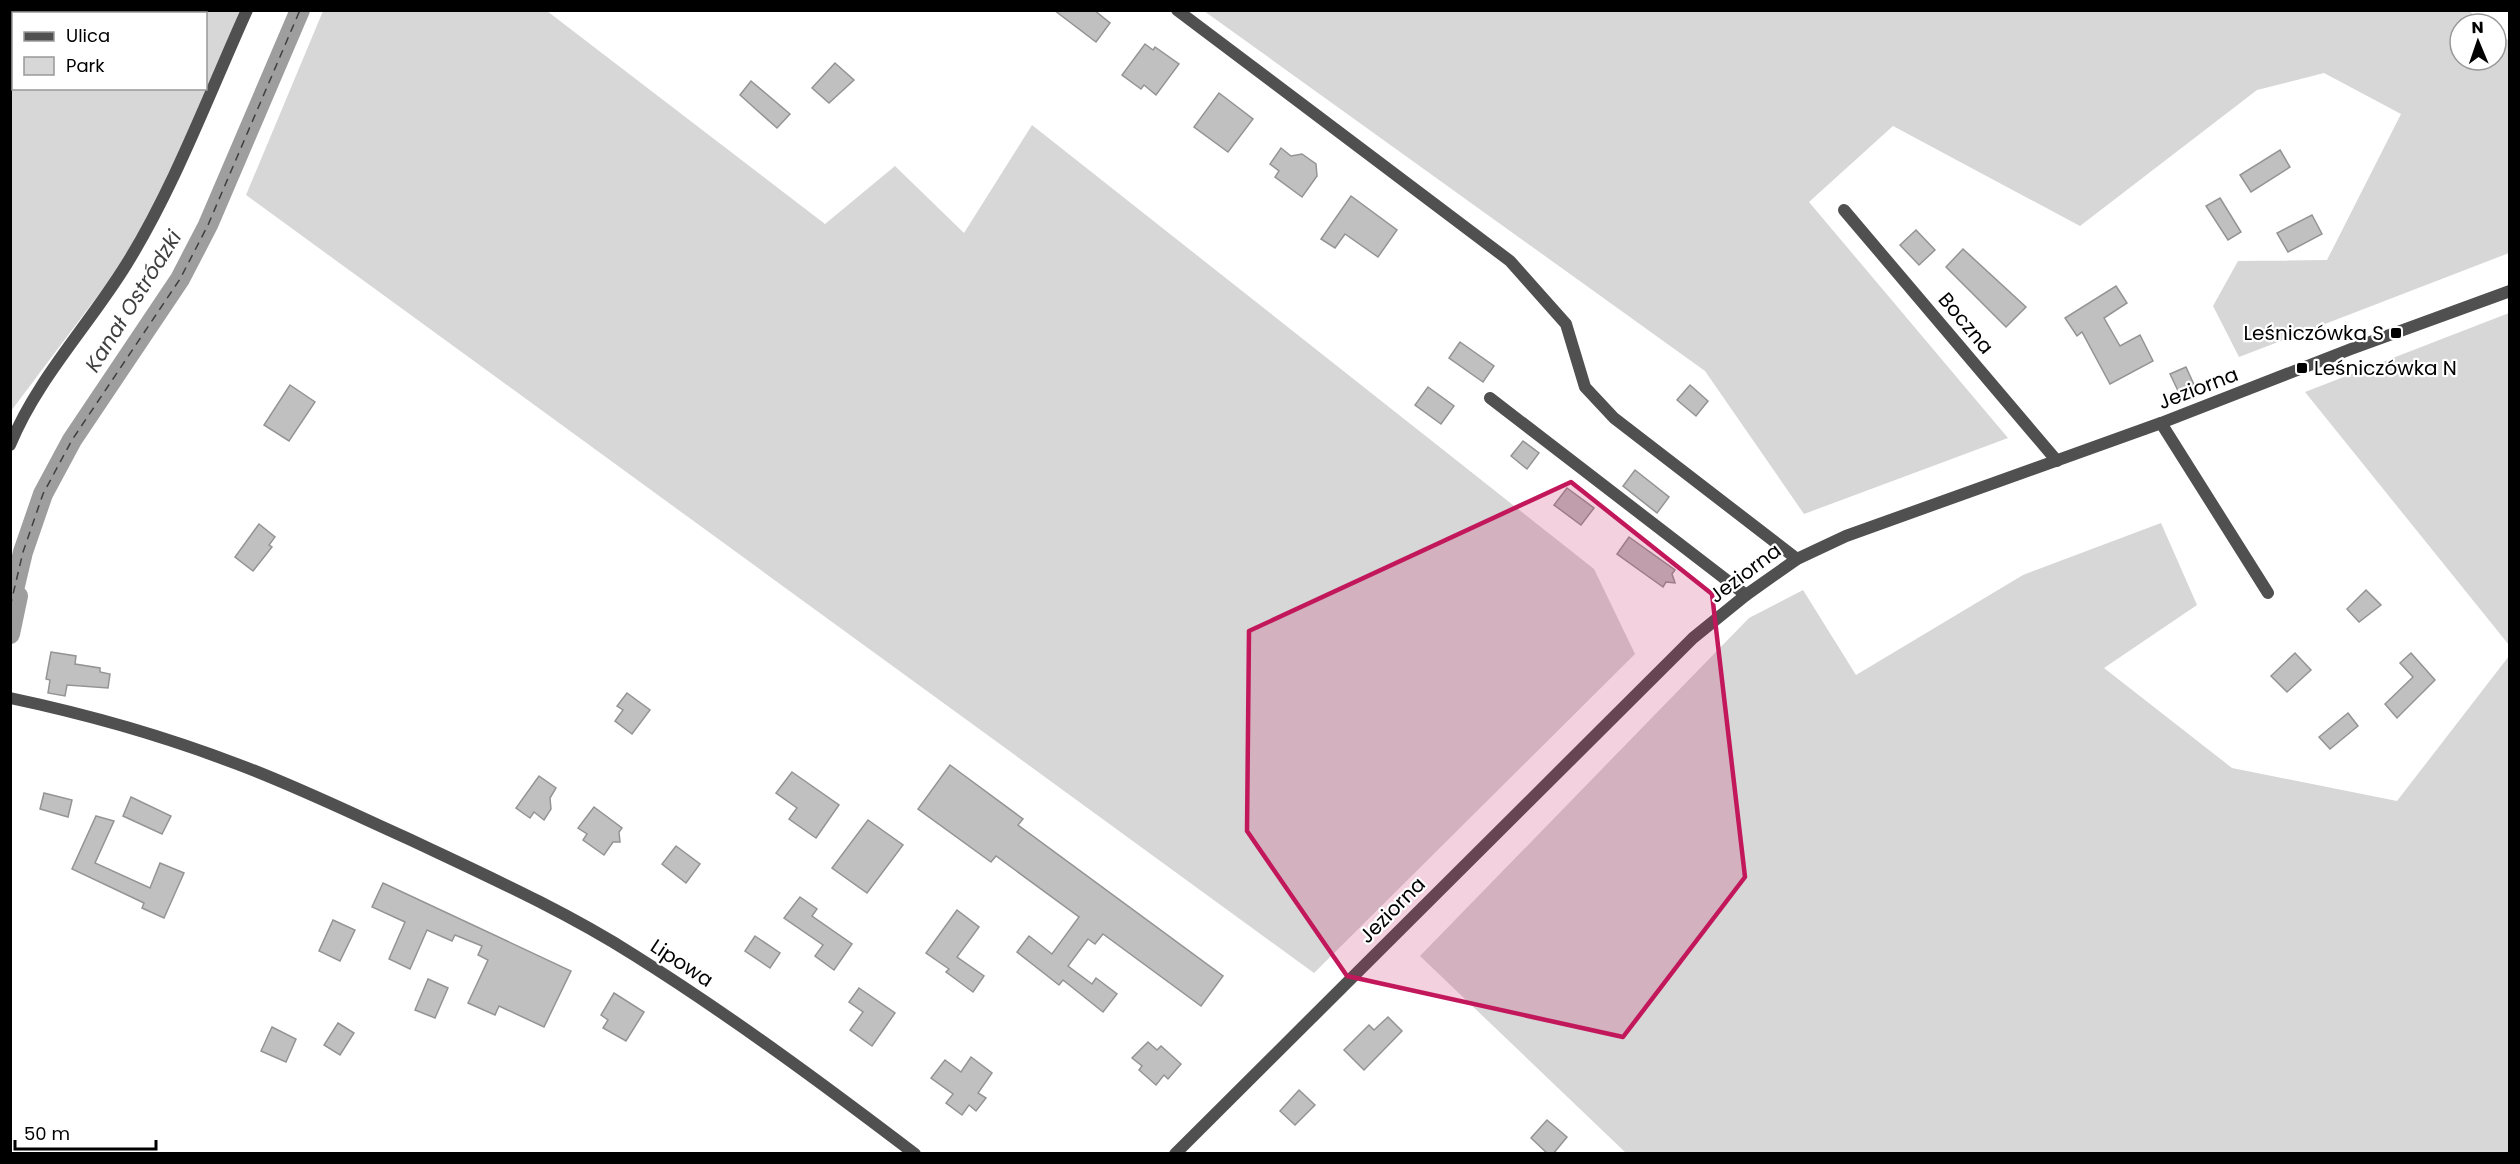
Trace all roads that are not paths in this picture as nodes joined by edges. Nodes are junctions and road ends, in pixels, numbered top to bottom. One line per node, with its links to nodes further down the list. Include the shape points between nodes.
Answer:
1 (246, 10): 7 (street, via 165,193 127,265 33,401)
2 (1177, 10): 9 (street, via 1510,261 1566,324 1585,387 1614,418)
3 (1844, 210): 8 (street, Boczna)
4 (2510, 291): 6 (street, Jeziorna)
5 (1490, 398): 11 (street)
6 (2162, 423): 8 (street, Jeziorna); 10 (street)
7 (10, 445)
8 (2057, 461): 9 (street, Jeziorna, via 1865,529)
9 (1797, 559): 11 (street, Jeziorna)
10 (2268, 593)
11 (1746, 595): 14 (street, Jeziorna, via 1693,638)
12 (12, 698): 13 (street, Lipowa, via 135,730 236,763 531,895 632,953 722,1012)
13 (915, 1154)
14 (1175, 1154)

